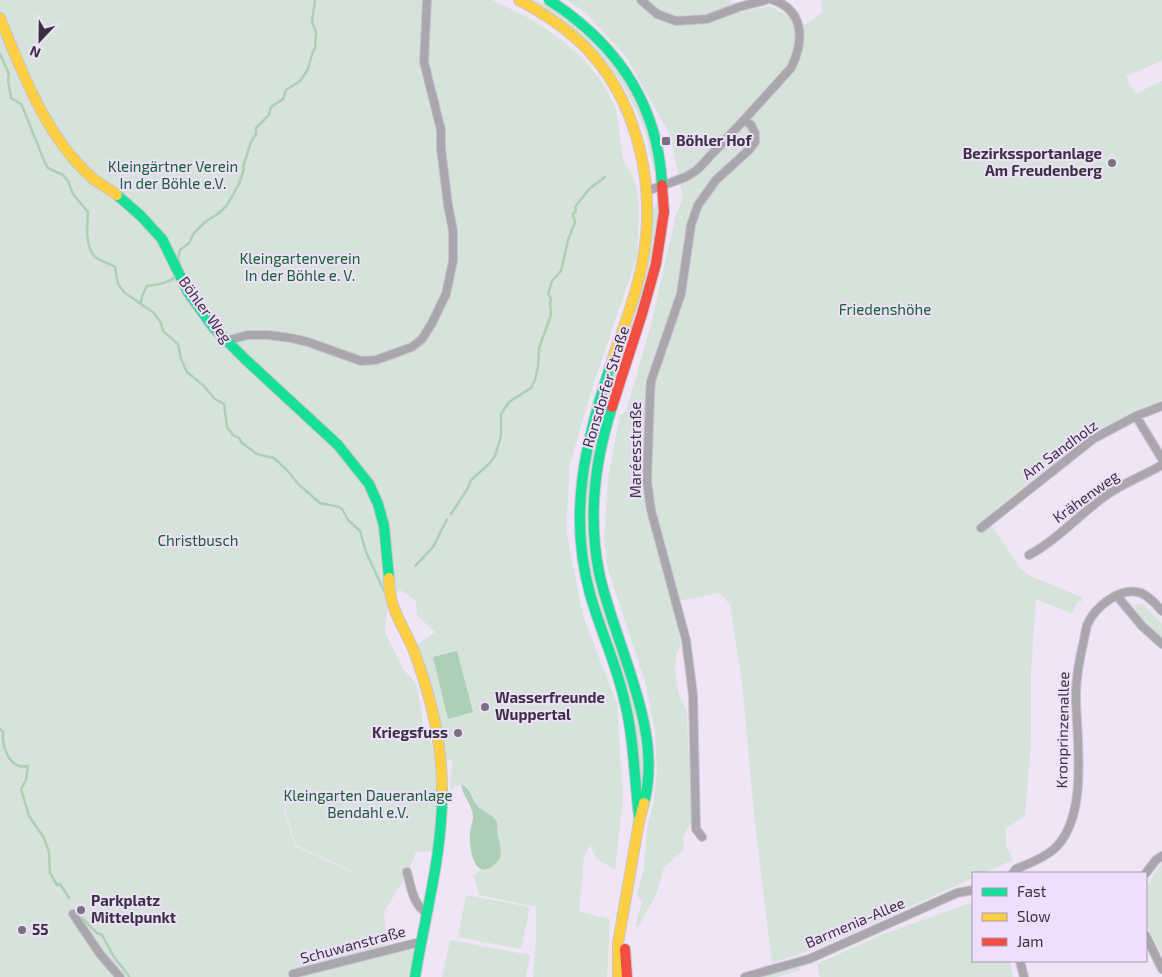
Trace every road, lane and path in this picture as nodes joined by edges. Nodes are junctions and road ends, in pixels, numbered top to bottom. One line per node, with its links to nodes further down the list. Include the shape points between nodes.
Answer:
1 (427, 0): 11 (street, via 424,62 440,130 453,231 453,261 446,294 432,323 422,339 412,347 376,360 361,361 284,337 248,335)
2 (519, 0): 10 (main road, Ronsdorfer Straße, via 571,32 607,73 625,105 638,140)
3 (549, 0): 9 (main road, Ronsdorfer Straße, via 598,38 633,84 654,130)
4 (641, 0): 5 (street, via 658,14 683,20 707,19)
5 (766, 0)
6 (773, 0): 8 (street, via 796,16 799,44 796,58 791,68)
7 (0, 18): 11 (main road, Böhler Weg, via 40,109 62,142 88,174 145,220 164,242 179,276)
8 (744, 120): 9 (street, via 691,175); 22 (street, Maréesstraße, via 755,133 755,142 716,180 698,205 691,224 680,294 651,381 650,395 648,490 686,640 693,695 696,829)
9 (664, 185): 10 (street); 21 (main road, Ronsdorfer Straße, via 664,221 658,261 605,429 593,507 594,547 599,574 632,673 644,725 648,785)
10 (647, 190): 21 (main road, Ronsdorfer Straße, via 641,270 592,425 583,469 579,517 589,593 628,711)
11 (226, 341): 28 (main road, Böhler Weg, via 354,464 371,486 380,510 387,542 391,604 412,644 422,674 442,766 439,849)
12 (1162, 406): 13 (street, Am Sandholz)
13 (1136, 416): 14 (street); 16 (street, Am Sandholz, via 1093,439)
14 (1162, 459)
15 (1162, 465): 17 (street, Krähenweg, via 1107,495)
16 (981, 528)
17 (1029, 555)
18 (1117, 596): 19 (street, Kronprinzenallee, via 1140,592); 20 (street); 25 (street, Kronprinzenallee, via 1100,606 1090,619 1077,672 1079,760 1070,824 1053,850)
19 (1162, 611)
20 (1162, 644)
21 (640, 819): 30 (main road, Ronsdorfer Straße)
22 (702, 836)
23 (1162, 856): 26 (street)
24 (407, 872): 28 (street, via 419,908)
25 (1014, 872)
26 (1147, 872)
27 (972, 890): 40 (street, Barmenia-Allee, via 957,893 809,959)
28 (427, 913): 32 (main road)
29 (73, 914): 36 (street)
30 (621, 930): 38 (main road, Ronsdorfer Straße); 39 (main road, Ronsdorfer Straße)
31 (1147, 938): 34 (street)
32 (420, 942): 35 (street, Schuwanstraße); 37 (main road)
33 (1020, 962): 41 (street)
34 (1162, 969)
35 (293, 974)
36 (120, 977)
37 (415, 977)
38 (618, 977)
39 (627, 977)
40 (745, 977)
41 (1024, 977)

